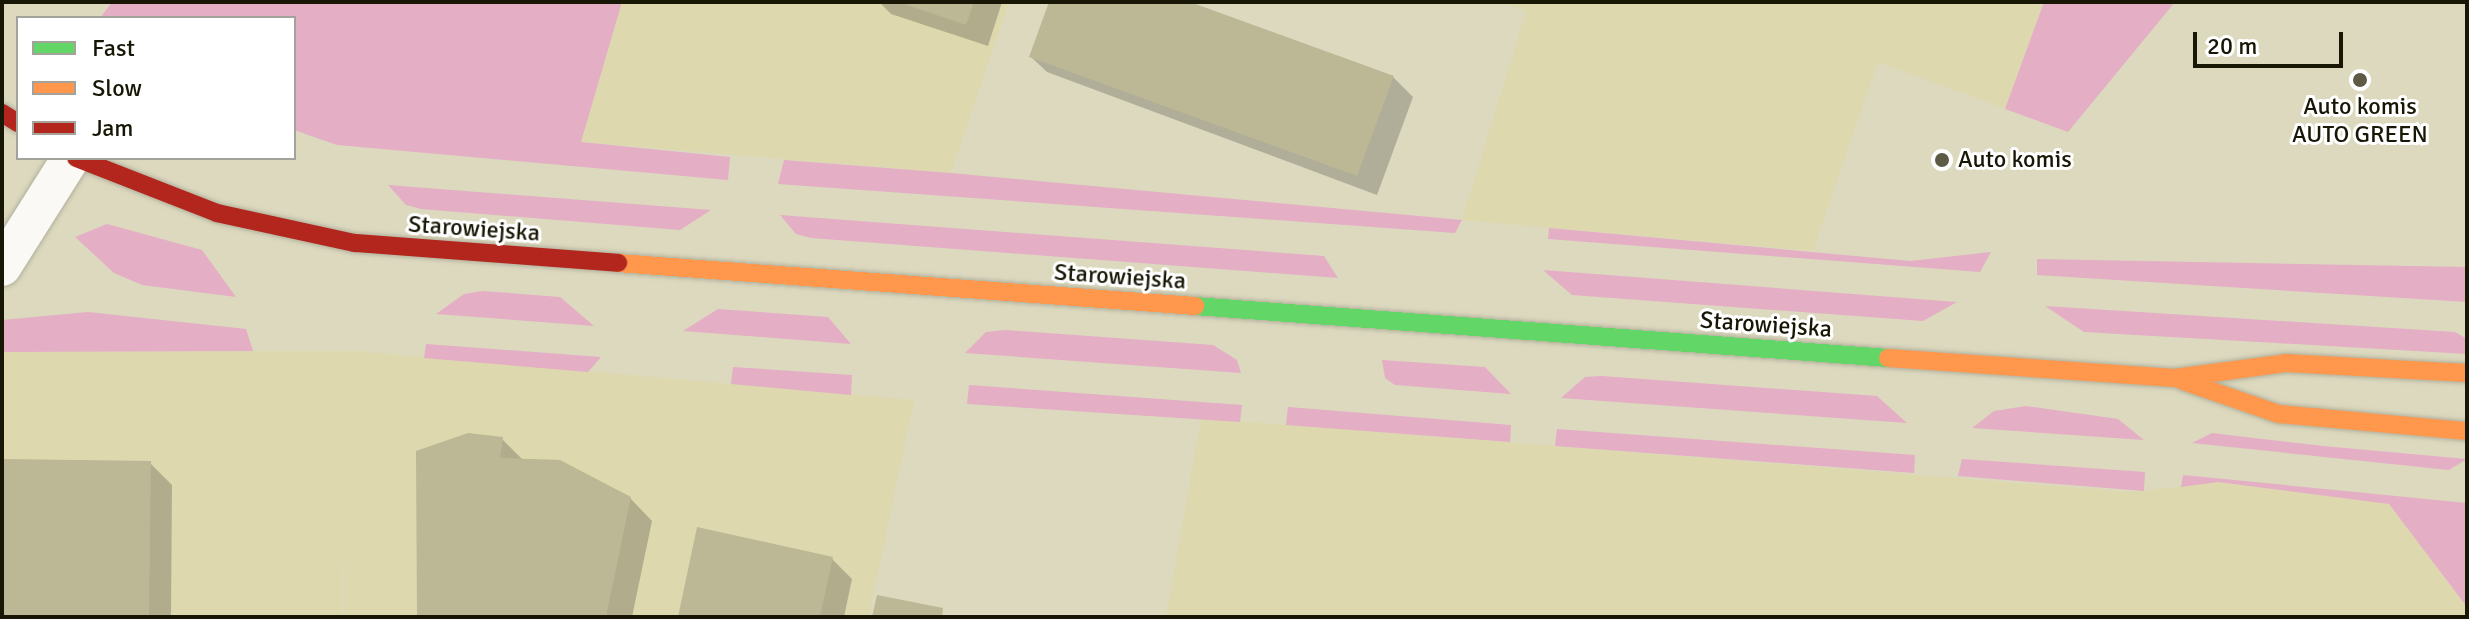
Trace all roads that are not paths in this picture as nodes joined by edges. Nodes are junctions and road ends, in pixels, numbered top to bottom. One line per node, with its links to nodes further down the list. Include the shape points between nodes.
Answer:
1 (73, 160): 3 (street)
2 (79, 160): 5 (street, Starowiejska, via 217,213 355,243)
3 (2, 267)
4 (2467, 373): 5 (street, Starowiejska, via 2286,363)
5 (2174, 378): 6 (street, Starowiejska, via 2279,414)
6 (2467, 431)

